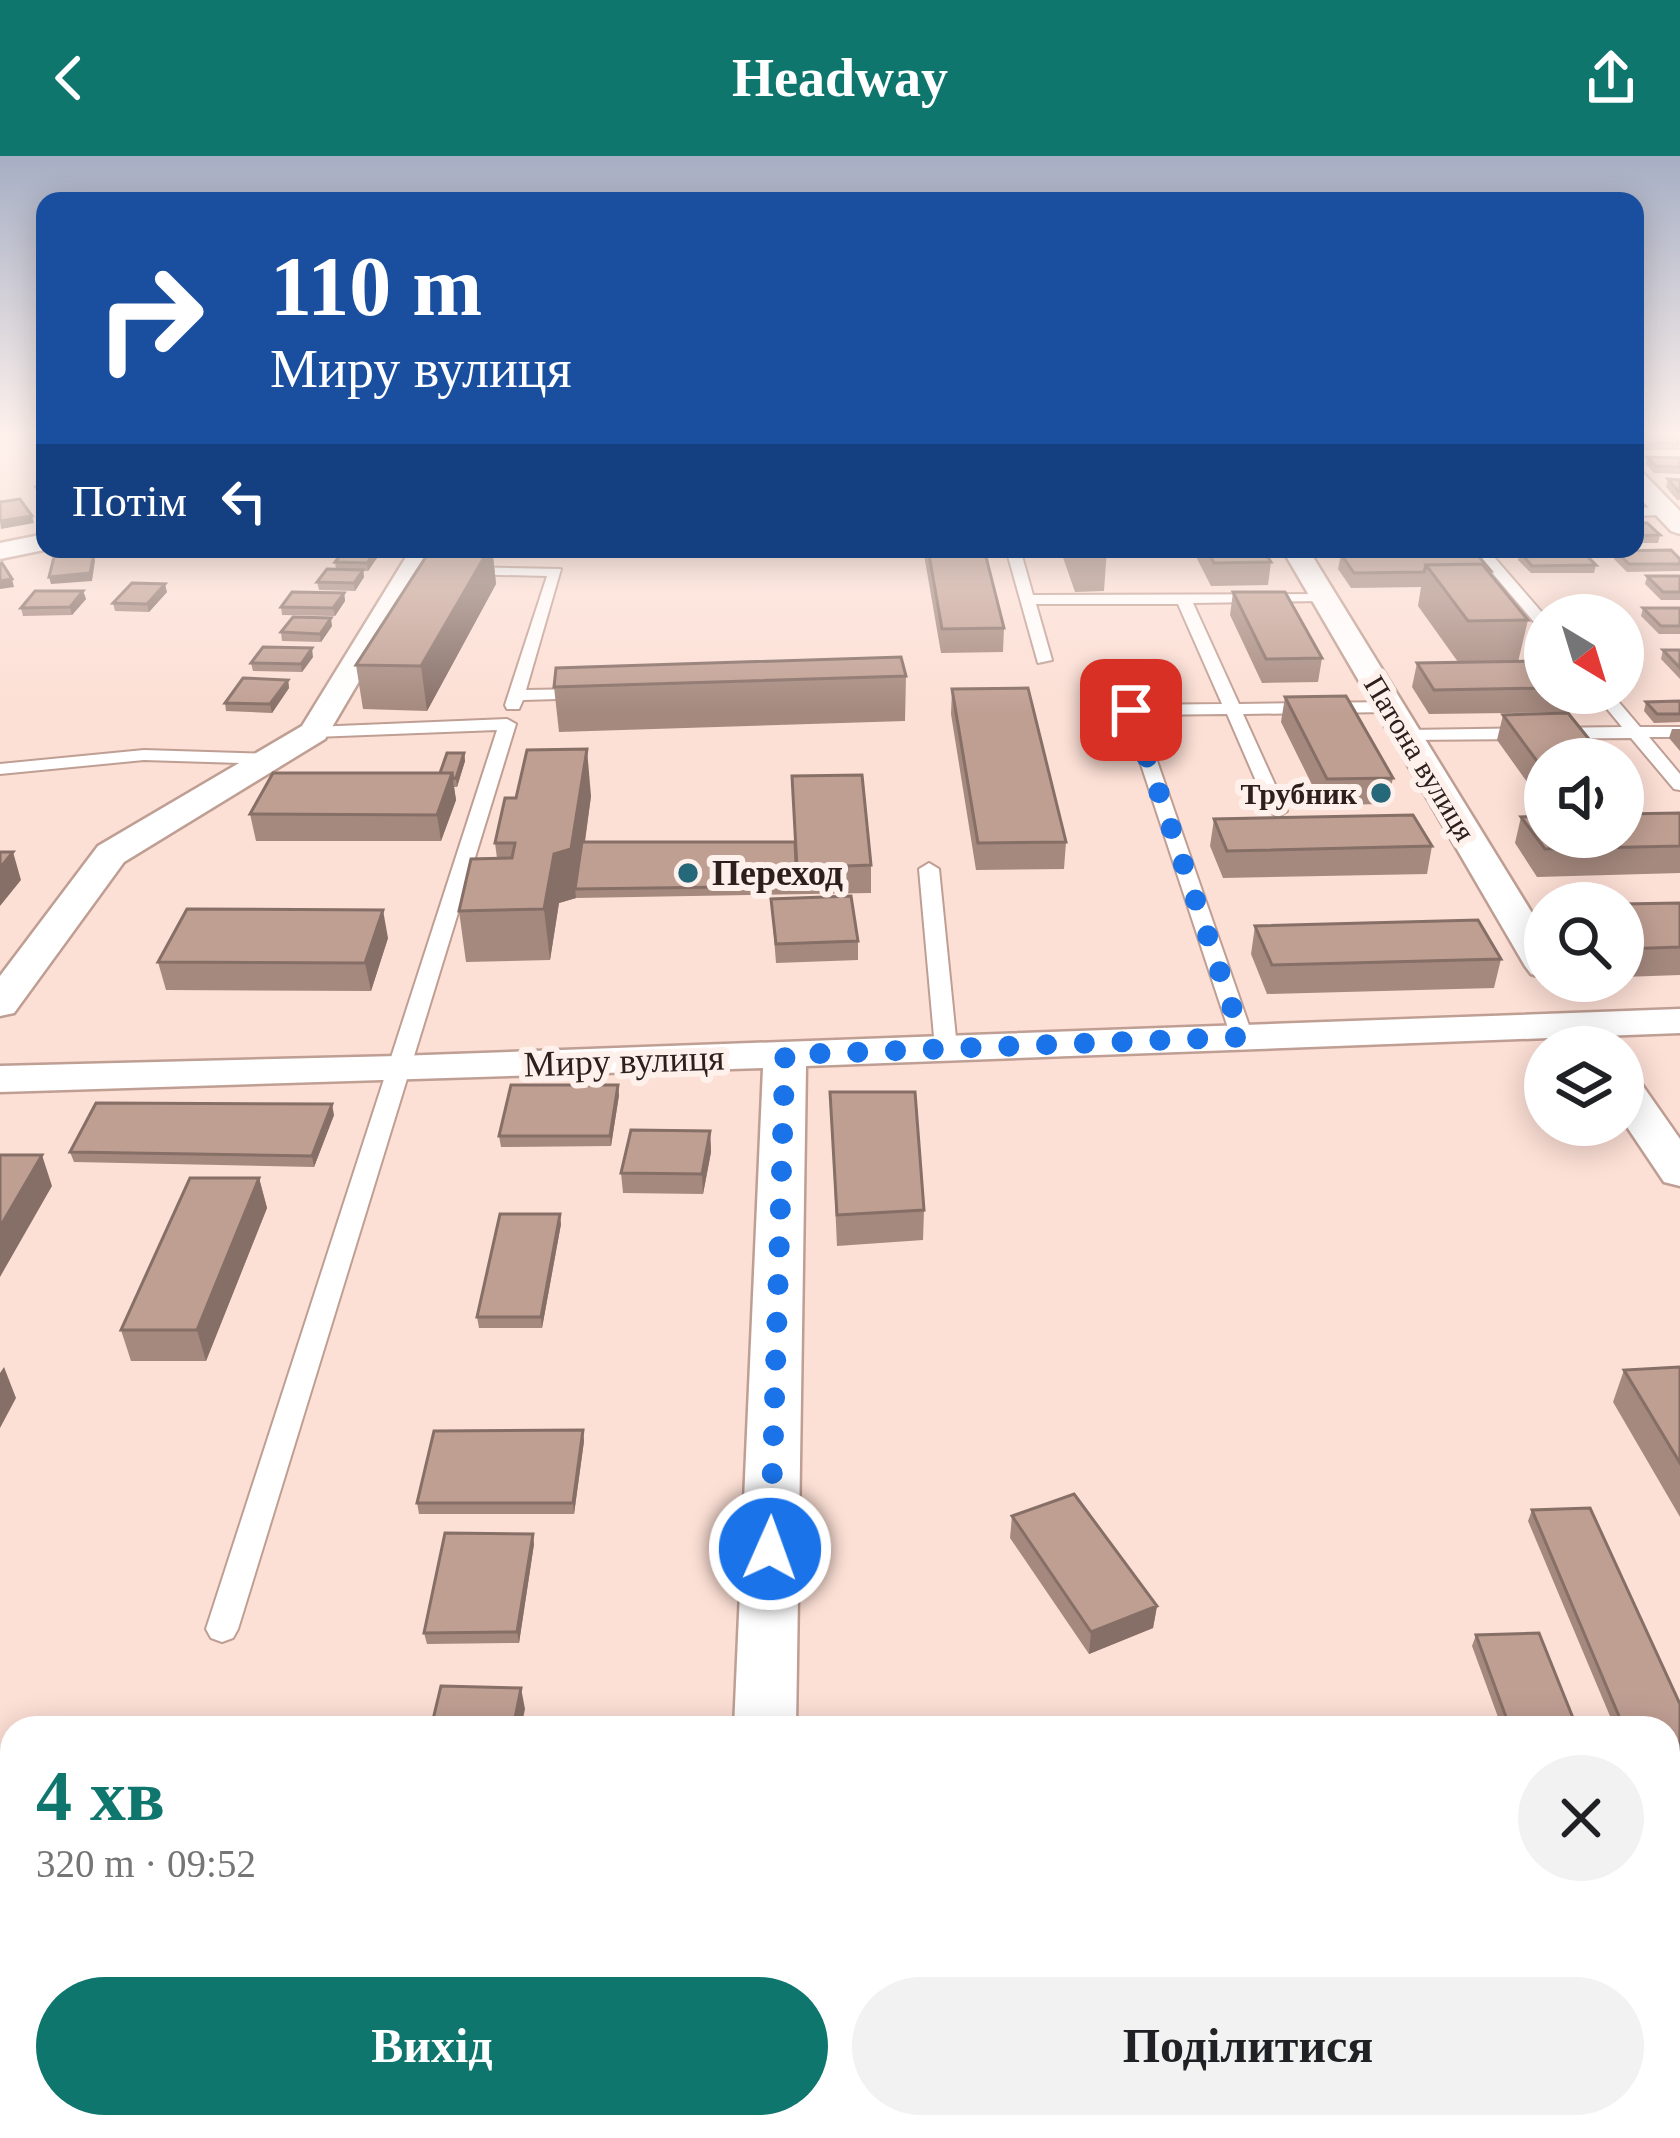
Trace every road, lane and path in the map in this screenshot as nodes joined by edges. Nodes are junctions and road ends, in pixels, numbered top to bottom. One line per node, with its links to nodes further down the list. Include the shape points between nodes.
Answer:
1 (36, 544): 2 (street)
2 (0, 551)
3 (560, 558): 9 (lane)
4 (1016, 558): 12 (lane)
5 (1300, 558): 10 (street, Патона вулиця)
6 (1487, 558): 13 (lane)
7 (421, 563): 21 (street)
8 (451, 571): 9 (lane)
9 (556, 572): 16 (lane)
10 (1324, 597): 11 (lane); 19 (street, Патона вулиця)
11 (1184, 599): 12 (lane); 17 (lane)
12 (1028, 601): 14 (lane)
13 (1524, 602)
14 (1045, 660)
15 (612, 694): 16 (lane)
16 (517, 695): 20 (lane)
17 (1233, 709): 19 (lane); 27 (lane); 34 (lane, via 1131,710)
18 (1620, 714): 23 (lane)
19 (1398, 721): 23 (lane); 29 (street, Патона вулиця)
20 (507, 724): 21 (lane); 37 (lane)
21 (314, 732): 24 (street)
22 (1680, 732): 23 (lane)
23 (1636, 733): 26 (lane)
24 (269, 759): 25 (lane, via 144,754); 30 (street, via 111,854)
25 (0, 770)
26 (1680, 785)
27 (1278, 811)
28 (929, 869): 35 (lane)
29 (1524, 931)
30 (0, 1004)
31 (1680, 1021): 32 (street, Миру вулиця)
32 (1644, 1027)
33 (1524, 1036): 34 (street, Миру вулиця)
34 (1242, 1037): 35 (street, Миру вулиця)
35 (946, 1048): 36 (street, Миру вулиця)
36 (785, 1055): 37 (street, Миру вулиця); 42 (street)
37 (398, 1069): 38 (street, Миру вулиця); 41 (lane)
38 (0, 1079)
39 (1644, 1119): 40 (street)
40 (1680, 1172)
41 (222, 1629)
42 (765, 1716)

